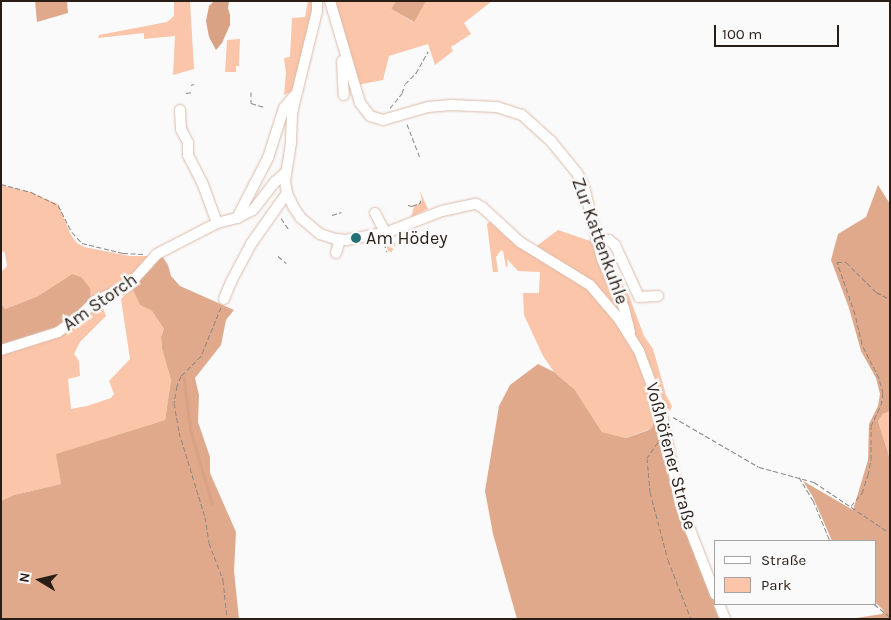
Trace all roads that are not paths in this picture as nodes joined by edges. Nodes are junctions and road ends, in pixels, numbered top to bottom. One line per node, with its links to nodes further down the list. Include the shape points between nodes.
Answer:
1 (316, 1): 5 (street, Voßhöfener Straße, via 317,11)
2 (330, 1): 3 (street, Zur Kattenkuhle)
3 (340, 41): 4 (street); 8 (street, Zur Kattenkuhle, via 360,103 364,111 375,118 383,120 428,107 451,105 506,108 531,121)
4 (344, 94)
5 (296, 95): 9 (street, Voßhöfener Straße); 12 (street, via 284,108 268,158)
6 (180, 110): 13 (street, via 188,155)
7 (573, 150): 8 (street)
8 (564, 157): 16 (street, Zur Kattenkuhle, via 584,187)
9 (285, 173): 10 (street, Voßhöfener Straße); 12 (street, Am Storch, via 253,210)
10 (287, 193): 15 (street, Voßhöfener Straße, via 310,228); 19 (street, via 251,244)
11 (376, 213): 14 (street)
12 (238, 218): 13 (street, Am Storch)
13 (217, 223): 21 (street, Am Storch, via 157,254 128,286 95,301 58,332)
14 (385, 232): 15 (street, Voßhöfener Straße); 20 (street, Voßhöfener Straße, via 442,211 476,204 520,242 590,285)
15 (340, 240): 17 (street)
16 (596, 240): 18 (street, via 609,240 615,245 639,297); 20 (street, Zur Kattenkuhle, via 624,308)
17 (336, 253)
18 (658, 296)
19 (224, 300)
20 (631, 336): 22 (street, Voßhöfener Straße, via 640,350 661,410 680,504)
21 (1, 350)
22 (714, 591)
23 (719, 605): 24 (street)
24 (725, 619)

